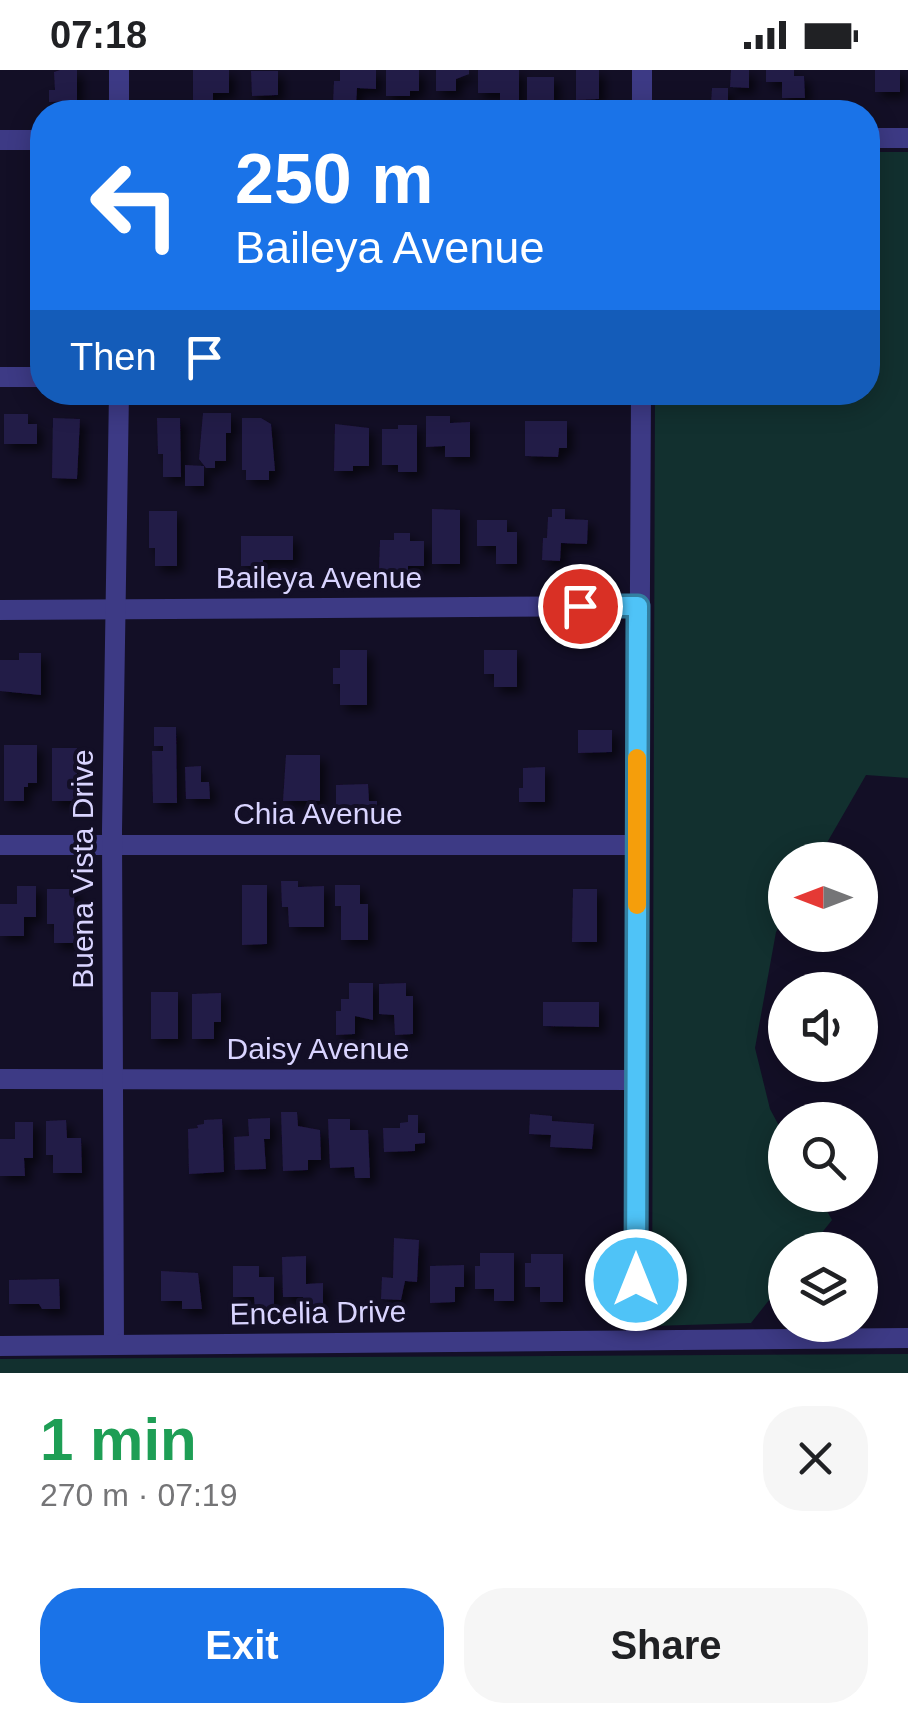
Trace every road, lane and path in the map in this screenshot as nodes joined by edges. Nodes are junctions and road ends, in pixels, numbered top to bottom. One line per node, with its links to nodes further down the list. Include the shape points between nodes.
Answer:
1 (120, 70): 3 (street)
2 (642, 70): 4 (street)
3 (119, 100)
4 (642, 100)
5 (880, 138): 6 (street)
6 (908, 138)
7 (0, 140): 8 (street)
8 (30, 140)
9 (0, 377): 10 (street)
10 (30, 377)
11 (119, 405): 15 (street, Buena Vista Drive)
12 (641, 405): 13 (street)
13 (638, 606): 15 (street, Baileya Avenue); 17 (street)
14 (0, 610): 15 (street, Baileya Avenue)
15 (116, 610): 16 (street, Buena Vista Drive)
16 (112, 844): 17 (street, Chia Avenue); 18 (street, Chia Avenue); 19 (street, Buena Vista Drive)
17 (637, 844): 21 (street)
18 (0, 845)
19 (112, 1078): 20 (street, Daisy Avenue); 21 (street, Daisy Avenue); 24 (street, Buena Vista Drive)
20 (0, 1079)
21 (636, 1080): 23 (street)
22 (908, 1338): 23 (street, Encelia Drive)
23 (636, 1340): 24 (street, Encelia Drive)
24 (114, 1345): 25 (street, Encelia Drive)
25 (0, 1346)

